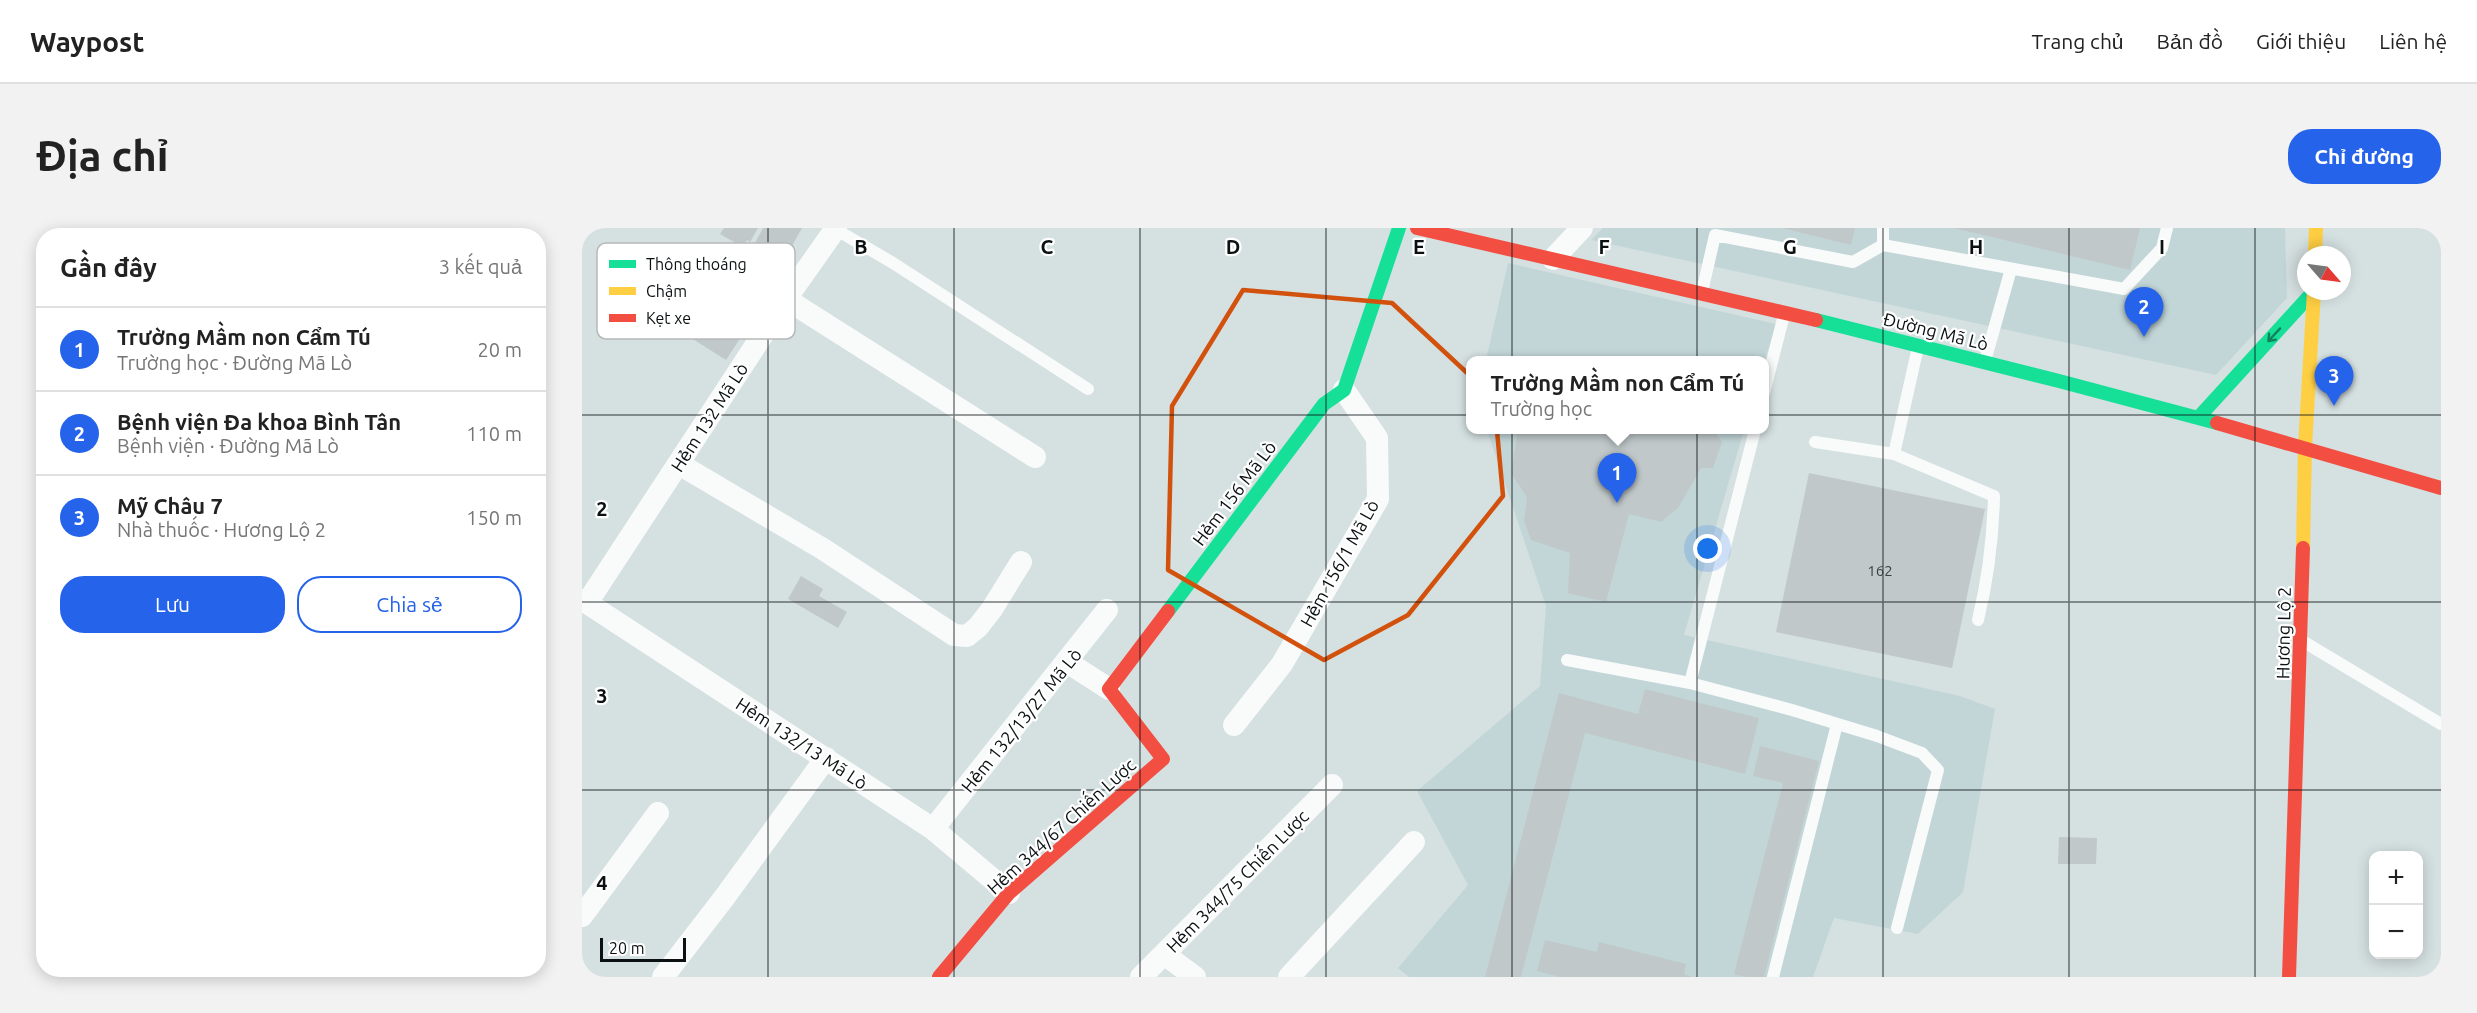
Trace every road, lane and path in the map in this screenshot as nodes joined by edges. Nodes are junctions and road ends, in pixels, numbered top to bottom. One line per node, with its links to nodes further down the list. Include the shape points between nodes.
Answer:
1 (1399, 228): 23 (main road)
2 (1417, 228): 10 (main road, Đường Mã Lò)
3 (1582, 228): 10 (street)
4 (1883, 228): 8 (lane)
5 (2167, 228): 11 (lane, via 2162,248 2124,289)
6 (2316, 228): 9 (main road)
7 (836, 229): 12 (street, Hẻm 132 Mã Lò); 22 (lane)
8 (1883, 245): 11 (lane); 13 (lane, via 1853,262 1715,235)
9 (2315, 246)
10 (1554, 259): 13 (main road, Đường Mã Lò)
11 (2012, 269): 20 (lane)
12 (795, 286)
13 (1702, 292): 17 (main road, Đường Mã Lò)
14 (2305, 300): 24 (main road, one-way to 24)
15 (2313, 300): 27 (main road, Hương Lộ 2)
16 (795, 305): 29 (street)
17 (1785, 311): 19 (main road, Đường Mã Lò); 21 (lane)
18 (760, 339): 30 (street, Hẻm 132 Mã Lò)
19 (1918, 345): 20 (main road, Đường Mã Lò); 28 (lane)
20 (1984, 362): 24 (main road, Đường Mã Lò)
21 (1769, 373)
22 (1088, 389)
23 (1344, 390): 40 (main road, Hẻm 156 Mã Lò, via 1324,404); 41 (street, Hẻm 156/1 Mã Lò, via 1377,438 1378,499 1282,664)
24 (2198, 418): 27 (main road, Đường Mã Lò)
25 (1754, 434): 39 (lane)
26 (1815, 442): 28 (lane)
27 (2305, 447): 31 (main road, Đường Mã Lò); 36 (main road, Hương Lộ 2)
28 (1894, 454): 35 (lane, via 1994,496 1986,588)
29 (1035, 457)
30 (679, 464): 32 (street, via 823,549 954,635 967,636 978,627); 33 (street, Hẻm 132 Mã Lò)
31 (2441, 488)
32 (1021, 562)
33 (584, 604): 44 (street, Hẻm 132/13 Mã Lò)
34 (1107, 610): 38 (street, Hẻm 132/13/27 Mã Lò)
35 (1978, 620)
36 (2301, 639): 43 (lane); 59 (main road, Hương Lộ 2)
37 (1567, 660): 39 (lane)
38 (1067, 662): 40 (street); 47 (street, Hẻm 132/13/27 Mã Lò)
39 (1690, 683): 42 (lane)
40 (1109, 689): 49 (main road, Hẻm 344/67 Chiến Lược, via 1163,759)
41 (1234, 724)
42 (1837, 724): 51 (lane, via 1922,753 1938,770); 58 (lane)
43 (2441, 724)
44 (826, 758): 47 (street, Hẻm 132/13 Mã Lò); 53 (street)
45 (1332, 785): 52 (street, Hẻm 344/75 Chiến Lược)
46 (658, 813): 50 (street)
47 (933, 830): 49 (street, Hẻm 132/13 Mã Lò)
48 (1414, 842): 57 (street)
49 (1009, 893): 54 (main road, Hẻm 344/67 Chiến Lược)
50 (582, 916)
51 (1897, 928)
52 (1164, 954): 55 (street, Hẻm 344/75 Chiến Lược); 56 (street)
53 (663, 977)
54 (939, 977)
55 (1141, 977)
56 (1195, 977)
57 (1289, 977)
58 (1773, 977)
59 (2289, 977)

